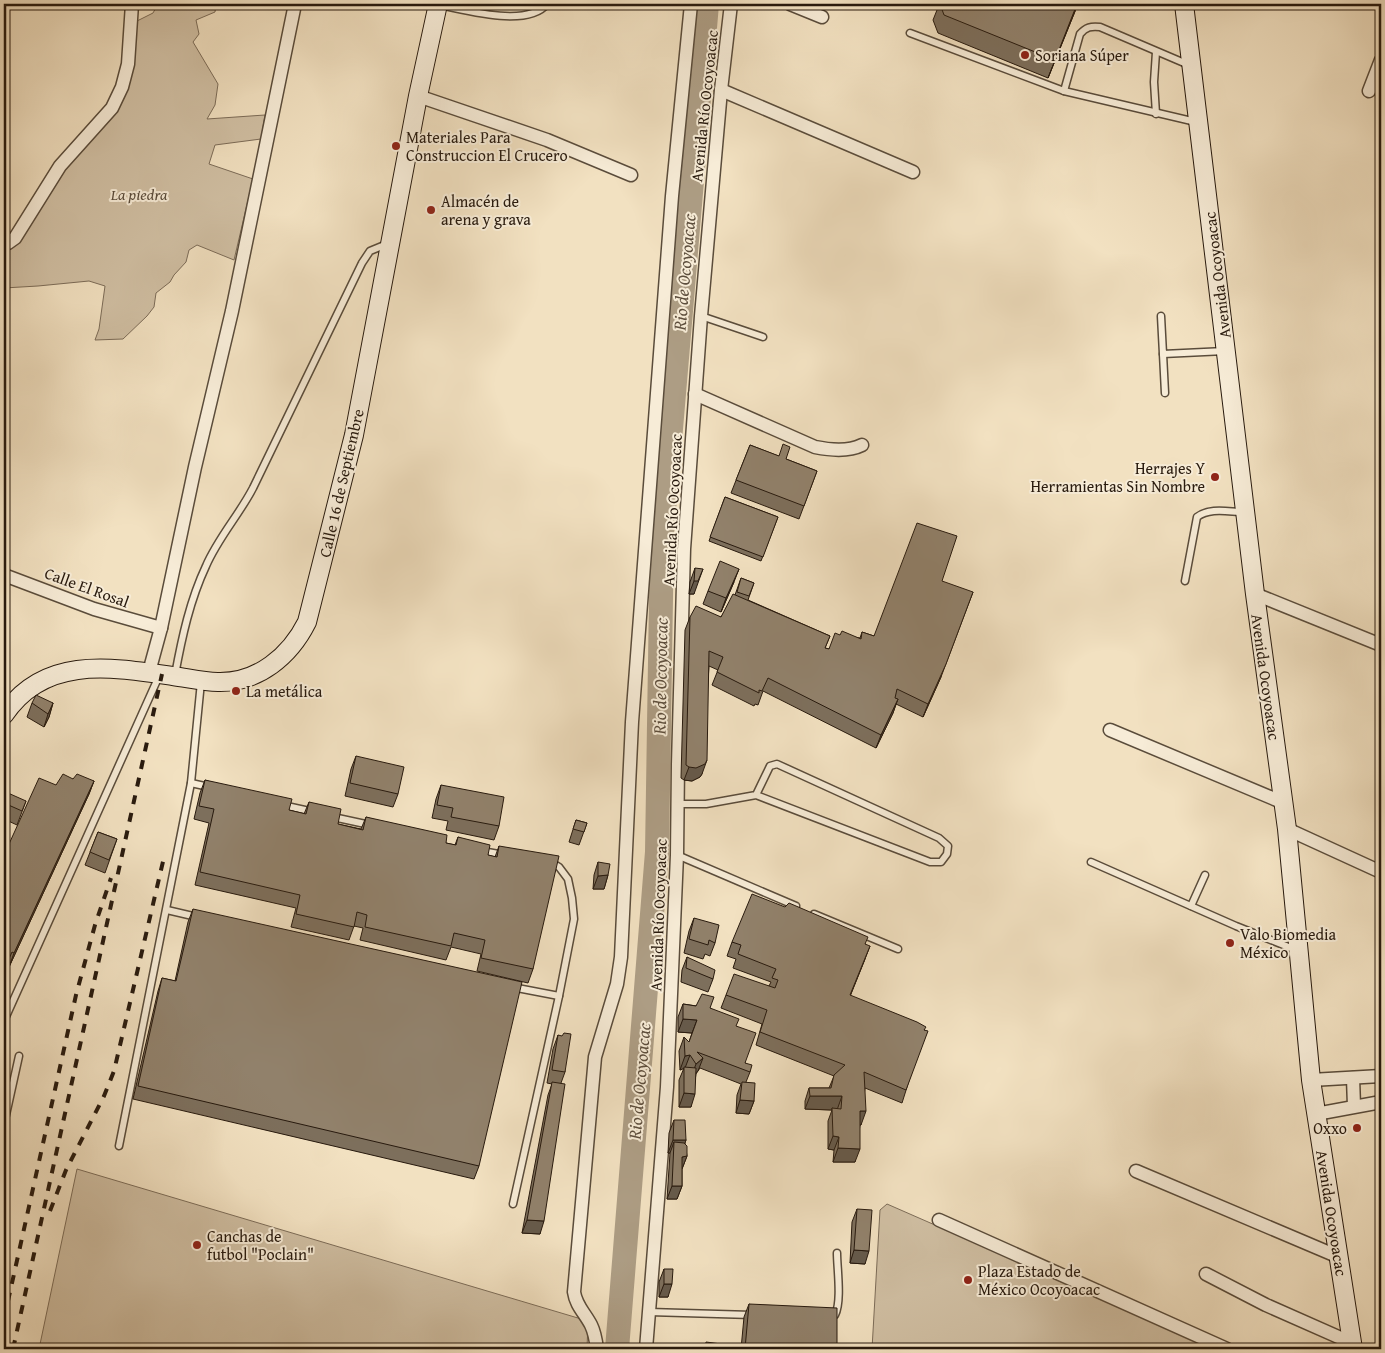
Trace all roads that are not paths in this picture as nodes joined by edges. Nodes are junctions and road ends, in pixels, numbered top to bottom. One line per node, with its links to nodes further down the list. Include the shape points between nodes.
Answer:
1 (132, 4): 23 (street, via 128,64 112,108 60,166 15,238)
2 (295, 4): 36 (street, via 232,310)
3 (438, 4): 4 (lane, via 508,17 533,14); 17 (main road, Calle 16 de Septiembre)
4 (547, 4)
5 (691, 4): 88 (street, via 672,196 632,722 621,957 617,984 595,1057 574,1292 578,1306 594,1333)
6 (731, 4): 14 (street, Avenida Río Ocoyoacac)
7 (790, 4): 9 (street)
8 (1184, 4): 13 (main road, Avenida Ocoyoacac)
9 (822, 17)
10 (910, 33): 15 (lane)
11 (1156, 52): 13 (lane); 15 (lane, via 1100,26 1087,28 1080,34); 18 (lane)
12 (1381, 60): 16 (street)
13 (1192, 67): 19 (main road, Avenida Ocoyoacac)
14 (721, 90): 20 (street); 24 (street, Avenida Río Ocoyoacac)
15 (1064, 91): 18 (lane)
16 (1369, 91)
17 (418, 96): 21 (street, via 547,140); 22 (main road, Calle 16 de Septiembre)
18 (1156, 114): 19 (lane)
19 (1199, 122): 27 (main road, Avenida Ocoyoacac)
20 (913, 172)
21 (631, 175)
22 (390, 243): 38 (lane, via 370,251 362,263 247,498 206,565 183,632); 39 (main road, Calle 16 de Septiembre, via 354,435 307,622 292,648 271,666 235,680)
23 (4, 244)
24 (701, 316): 26 (lane); 30 (street, Avenida Río Ocoyoacac)
25 (1161, 316): 28 (lane)
26 (763, 337)
27 (1226, 351): 28 (lane); 32 (main road, Avenida Ocoyoacac)
28 (1163, 354): 29 (lane)
29 (1165, 393)
30 (695, 394): 31 (street, via 815,447 838,450); 47 (street, Avenida Río Ocoyoacac, via 684,549)
31 (862, 445)
32 (1245, 512): 34 (lane, via 1212,511 1197,517); 35 (main road, Avenida Ocoyoacac)
33 (4, 574): 36 (street, Calle El Rosal, via 94,609)
34 (1185, 580)
35 (1255, 594): 37 (street); 46 (main road, Avenida Ocoyoacac)
36 (161, 628): 38 (street)
37 (1381, 645)
38 (161, 674): 39 (main road, Calle 16 de Septiembre); 40 (main road, Calle 16 de Septiembre, via 95,668 64,671 35,683); 68 (lane)
39 (201, 681): 42 (lane)
40 (4, 715)
41 (1110, 730): 46 (street)
42 (191, 783): 43 (lane); 61 (lane)
43 (219, 790)
44 (756, 795): 44 (lane, via 770,766 776,764 939,838 948,846 947,854 941,862 930,862); 47 (lane, via 706,804)
45 (274, 803): 48 (lane)
46 (1284, 803): 51 (main road, Avenida Ocoyoacac)
47 (678, 804): 53 (street, Avenida Río Ocoyoacac)
48 (321, 814)
49 (330, 816): 50 (lane)
50 (378, 827)
51 (1287, 829): 57 (street); 65 (main road, Avenida Ocoyoacac)
52 (473, 849): 54 (lane)
53 (677, 855): 60 (lane); 84 (street, Avenida Río Ocoyoacac, via 667,1087)
54 (511, 856)
55 (539, 860): 67 (lane, via 554,863 564,872 572,898 574,919)
56 (1090, 862): 59 (lane)
57 (1381, 872)
58 (1205, 875): 59 (lane)
59 (1191, 906): 65 (lane)
60 (801, 908)
61 (167, 910): 63 (lane); 77 (lane)
62 (810, 912): 64 (lane)
63 (206, 919)
64 (898, 949)
65 (1299, 952): 72 (main road, Avenida Ocoyoacac)
66 (505, 986): 67 (lane)
67 (559, 996): 79 (lane)
68 (4, 1021)
69 (19, 1056): 76 (lane)
70 (1381, 1076): 71 (street)
71 (1353, 1078): 72 (street); 74 (street)
72 (1311, 1080): 75 (main road, Avenida Ocoyoacac)
73 (1381, 1102): 74 (street)
74 (1354, 1106): 75 (street)
75 (1316, 1114): 82 (main road, Avenida Ocoyoacac)
76 (4, 1124)
77 (119, 1146)
78 (1136, 1171): 82 (street)
79 (513, 1204)
80 (939, 1220): 90 (street)
81 (837, 1253): 86 (lane, via 836,1312)
82 (1339, 1257): 87 (main road, Avenida Ocoyoacac)
83 (1206, 1274): 87 (street)
84 (649, 1312): 85 (lane); 89 (street, Avenida Río Ocoyoacac)
85 (758, 1315)
86 (828, 1316)
87 (1352, 1346)
88 (597, 1349)
89 (646, 1349)
90 (1227, 1349)

